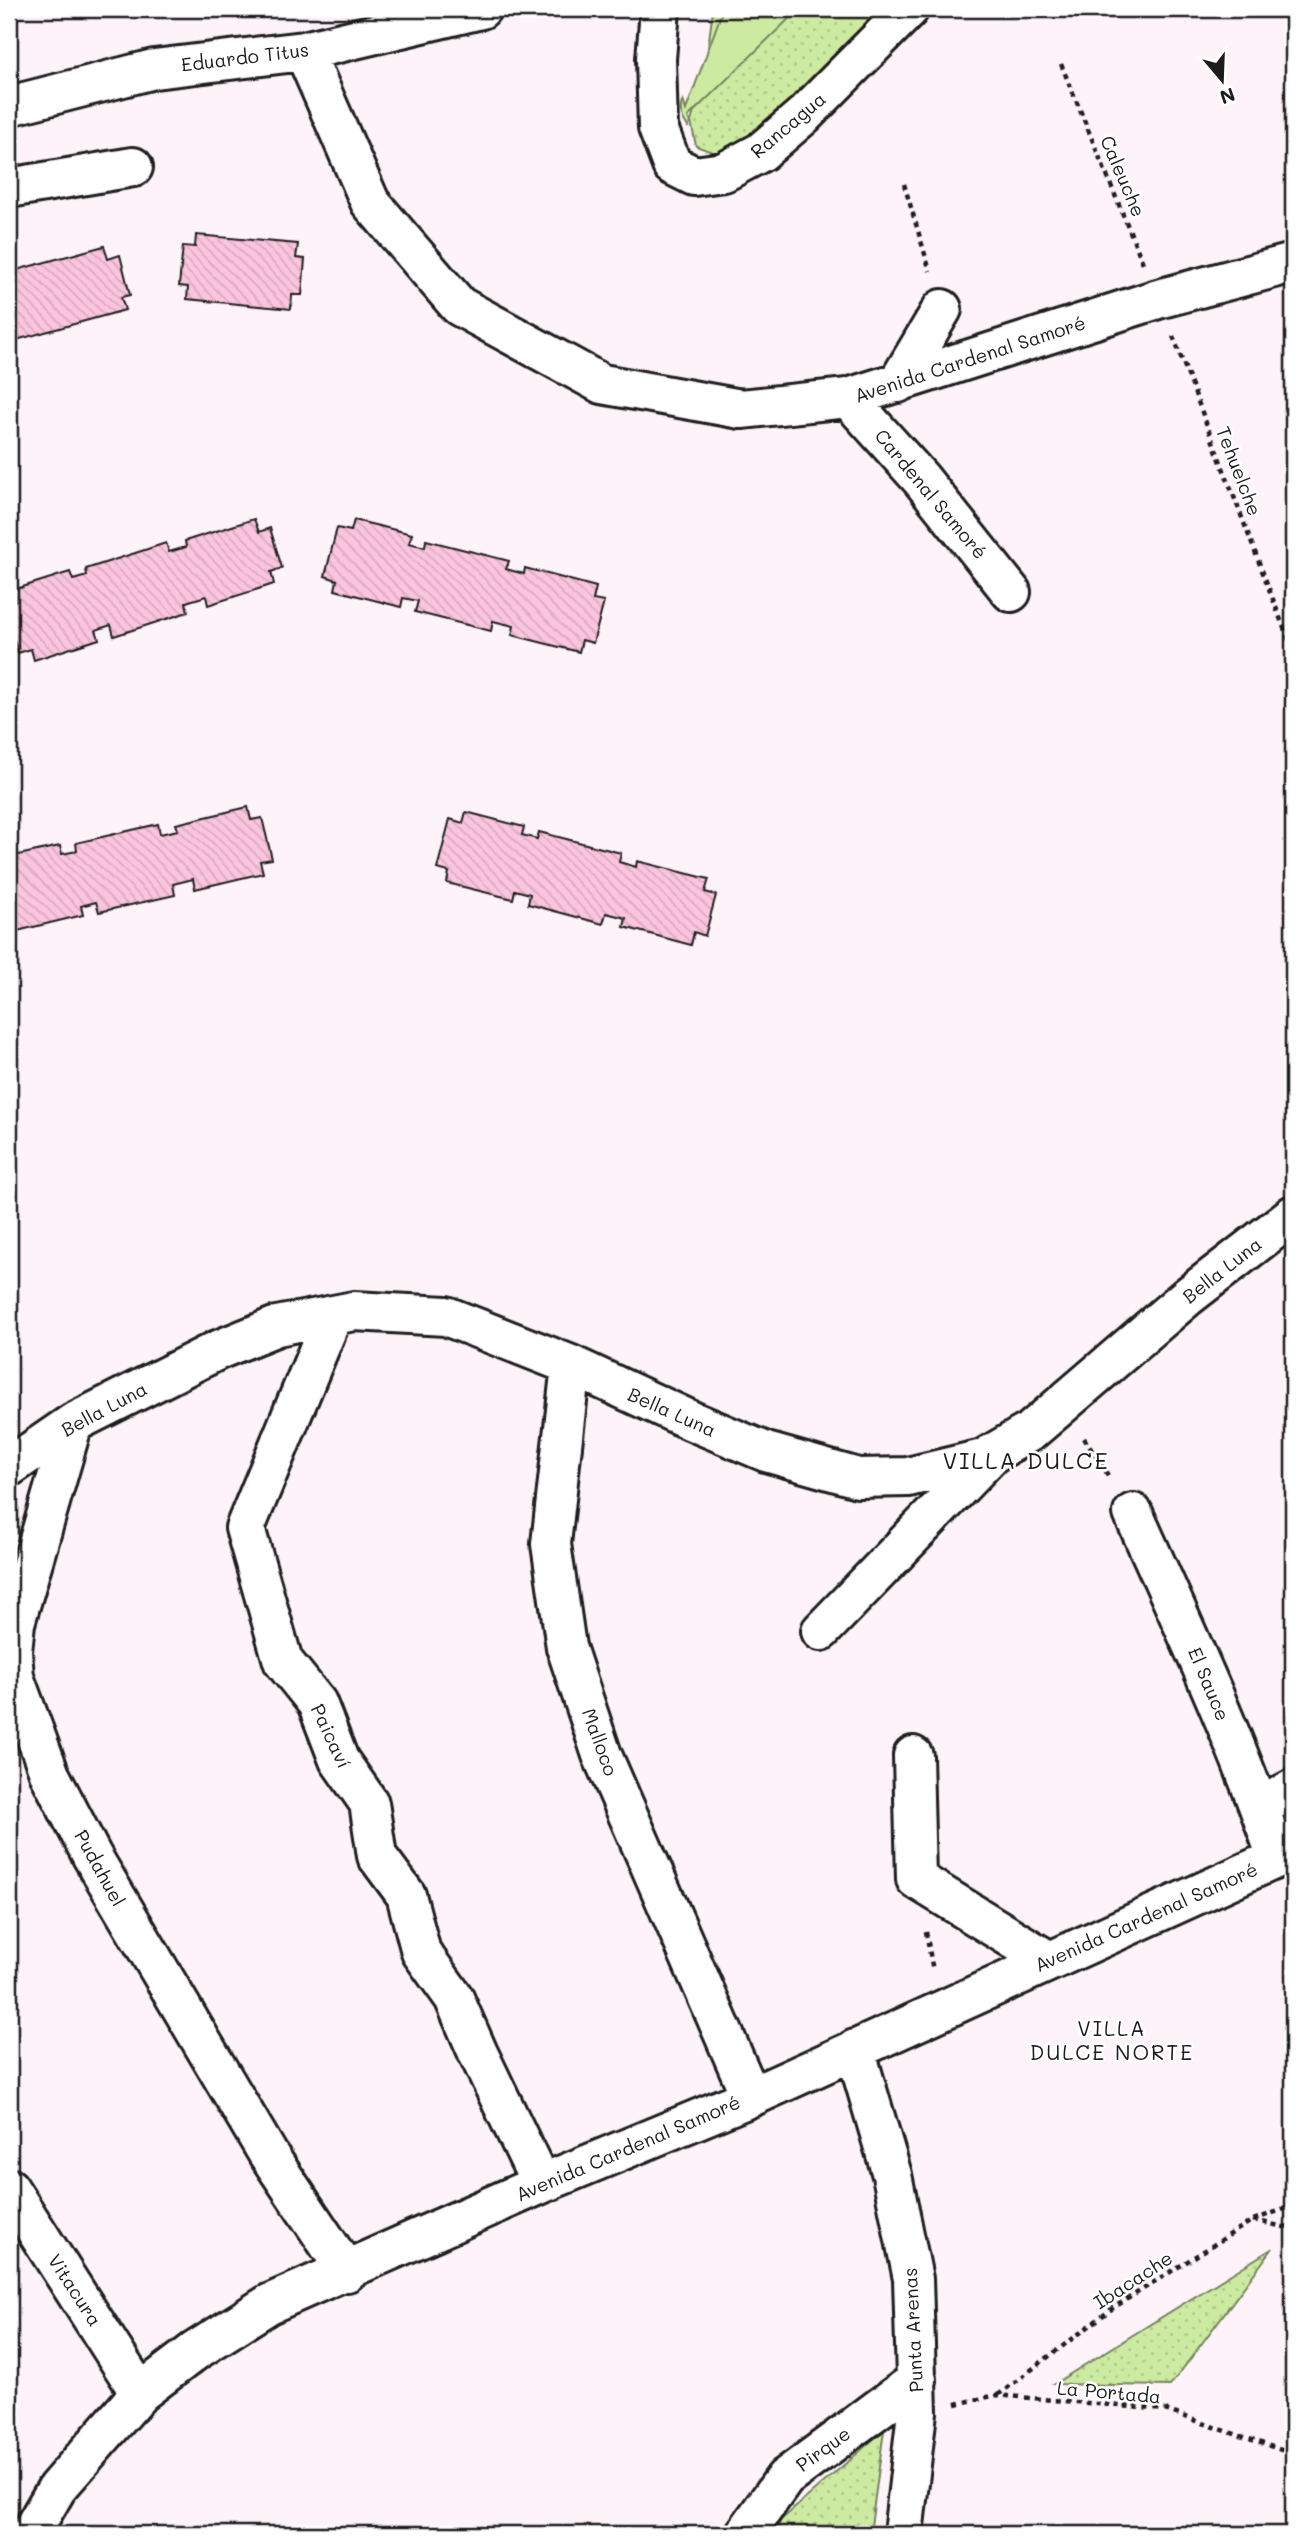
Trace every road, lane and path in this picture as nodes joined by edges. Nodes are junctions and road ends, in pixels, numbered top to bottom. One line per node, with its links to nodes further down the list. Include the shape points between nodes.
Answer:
1 (481, 9): 4 (street, Eduardo Titus)
2 (660, 9): 3 (street, Rancagua, via 658,128 672,164 694,176 724,172 761,152 804,116)
3 (909, 9)
4 (304, 51): 6 (street, Eduardo Titus, via 154,69); 14 (street, Avenida Cardenal Samoré, via 370,202 459,306 602,384 741,409)
5 (1061, 64): 11 (path, Caleuche)
6 (9, 106)
7 (133, 167): 9 (street)
8 (904, 184): 12 (path)
9 (9, 188)
10 (1293, 264): 11 (street, Avenida Cardenal Samoré)
11 (1158, 299): 13 (street, Avenida Cardenal Samoré); 16 (path, Tehuelche)
12 (942, 309): 13 (street)
13 (898, 383): 14 (street, Avenida Cardenal Samoré)
14 (848, 398): 15 (street, Cardenal Samoré)
15 (1012, 592)
16 (1293, 652)
17 (1293, 1215): 20 (street, Bella Luna, via 1187,1297)
18 (332, 1315): 19 (street, Bella Luna, via 354,1311 446,1316); 21 (street, Bella Luna, via 277,1326 218,1350); 35 (street, Paicaví, via 245,1528 283,1661 317,1703 339,1760 369,1803 377,1856 406,1895 421,1952 454,1997)
19 (571, 1365): 22 (street, Bella Luna, via 766,1452 858,1478 908,1477); 34 (street, Malloco, via 551,1544 566,1647 603,1755)
20 (1062, 1405): 22 (street, Bella Luna, via 1031,1431); 24 (path)
21 (73, 1423): 23 (street, Bella Luna); 40 (street, Pudahuel, via 15,1623 14,1676 50,1774 92,1856 268,2154)
22 (990, 1455): 25 (street)
23 (9, 1466)
24 (1133, 1513): 28 (street, El Sauce)
25 (821, 1631)
26 (913, 1756): 30 (street)
27 (1293, 1789): 28 (street)
28 (1260, 1807): 29 (street, El Sauce)
29 (1285, 1855): 31 (street, Avenida Cardenal Samoré)
30 (916, 1879): 31 (street); 32 (path)
31 (1049, 1961): 32 (street, Avenida Cardenal Samoré)
32 (939, 2010): 33 (street, Avenida Cardenal Samoré)
33 (855, 2049): 34 (street, Avenida Cardenal Samoré); 43 (street, Punta Arenas, via 891,2175 914,2279)
34 (751, 2097): 35 (street, Avenida Cardenal Samoré)
35 (541, 2184): 40 (street, Avenida Cardenal Samoré)
36 (9, 2188): 41 (street, Vitacura)
37 (1293, 2206): 38 (path, Ibacache)
38 (1253, 2220): 39 (path); 42 (path, Ibacache, via 1113,2308)
39 (1293, 2229)
40 (347, 2272): 41 (street, Avenida Cardenal Samoré, via 269,2304 195,2351)
41 (141, 2393): 45 (street, Avenida Cardenal Samoré, via 57,2488)
42 (997, 2395): 43 (path, La Portada); 44 (path, La Portada, via 1165,2410)
43 (917, 2396): 46 (street, Pirque, via 785,2478); 47 (street, Punta Arenas)
44 (1293, 2454)
45 (30, 2534)
46 (745, 2534)
47 (903, 2534)

